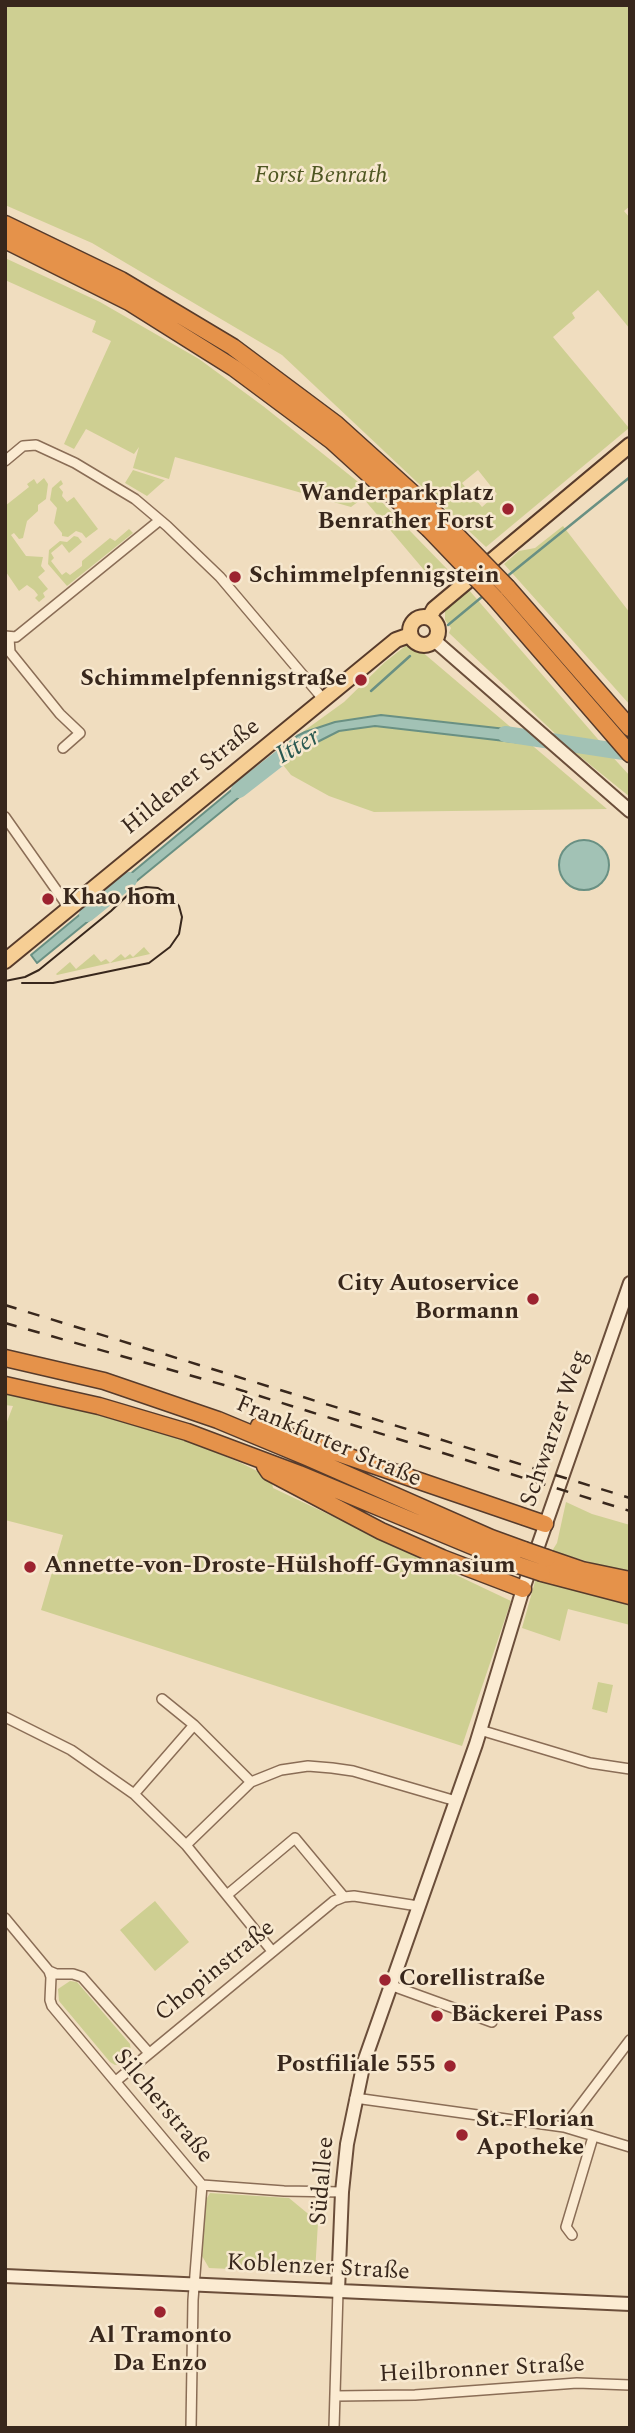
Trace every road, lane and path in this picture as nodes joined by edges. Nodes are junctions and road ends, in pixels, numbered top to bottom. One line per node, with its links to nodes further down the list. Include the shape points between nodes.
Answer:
1 (5, 224): 6 (highway, via 121,279 233,347 336,424)
2 (5, 240): 6 (highway, via 129,302 234,368)
3 (630, 445): 8 (main road, Hildener Straße, via 434,609)
4 (5, 461): 5 (street, via 23,446 36,445 117,487)
5 (160, 520): 10 (street, via 16,637); 12 (street, via 220,578)
6 (434, 523): 7 (highway, bridge)
7 (501, 593): 13 (highway); 15 (highway)
8 (429, 618): 9 (main road, Hildener Straße, via 416,619); 11 (main road, via 437,625)
9 (410, 635): 11 (main road, via 419,644); 12 (main road, Hildener Straße, via 396,640)
10 (7, 637): 14 (street, via 10,652 80,733)
11 (434, 640): 16 (main road)
12 (324, 699): 18 (main road, Hildener Straße)
13 (630, 728)
14 (63, 748)
15 (630, 754)
16 (630, 811)
17 (5, 817): 18 (street)
18 (69, 908): 19 (main road, Hildener Straße)
19 (5, 961)
20 (630, 1283): 21 (main road, Schwarzer Weg)
21 (625, 1311): 26 (main road, Schwarzer Weg)
22 (5, 1358): 24 (highway, Frankfurter Straße, via 104,1381)
23 (5, 1385): 25 (highway, Frankfurter Straße, via 174,1428)
24 (218, 1420): 26 (highway, via 238,1419); 27 (highway, Frankfurter Straße, via 491,1538)
25 (262, 1461): 27 (highway, Frankfurter Straße); 30 (highway, via 269,1472 382,1531)
26 (545, 1524): 30 (main road, Schwarzer Weg)
27 (521, 1558): 28 (highway, Frankfurter Straße, bridge)
28 (545, 1566): 29 (highway, Frankfurter Straße); 31 (highway, Frankfurter Straße)
29 (630, 1580)
30 (523, 1589): 35 (main road, Südallee)
31 (630, 1596)
32 (162, 1699): 34 (street)
33 (5, 1717): 38 (street, via 71,1750)
34 (194, 1726): 37 (street); 38 (street)
35 (480, 1730): 36 (street, via 590,1763); 39 (main road, Südallee)
36 (630, 1769)
37 (251, 1782): 39 (street, via 281,1770 332,1768); 40 (street)
38 (134, 1794): 40 (street)
39 (456, 1801): 43 (main road, Südallee)
40 (186, 1845): 41 (street)
41 (227, 1895): 42 (street, via 295,1838); 45 (street)
42 (344, 1897): 43 (street); 45 (street, Chopinstraße)
43 (418, 1906): 47 (main road, Südallee)
44 (5, 1918): 46 (street)
45 (272, 1951): 50 (street, Chopinstraße)
46 (49, 1971): 50 (street, Silcherstraße, via 82,1977); 51 (street, Silcherstraße, via 52,2006)
47 (390, 1985): 48 (street); 52 (main road, Südallee)
48 (492, 2022)
49 (630, 2040): 53 (street)
50 (149, 2053): 51 (street, Chopinstraße)
51 (116, 2081): 56 (street, Silcherstraße)
52 (355, 2098): 53 (street); 57 (main road, Südallee)
53 (564, 2127): 54 (street)
54 (593, 2137): 55 (street); 58 (street, via 566,2227)
55 (630, 2147)
56 (202, 2185): 57 (street); 60 (street, Silcherstraße)
57 (342, 2192): 61 (main road, Südallee)
58 (572, 2235)
59 (5, 2276): 60 (main road, Koblenzer Straße)
60 (194, 2284): 61 (main road, Koblenzer Straße); 65 (street, Silcherstraße)
61 (338, 2291): 62 (main road, Koblenzer Straße); 64 (street, Südallee)
62 (630, 2304)
63 (630, 2385): 64 (street, Heilbronner Straße, via 577,2383)
64 (336, 2396): 66 (street, Südallee)
65 (191, 2428)
66 (334, 2428)

